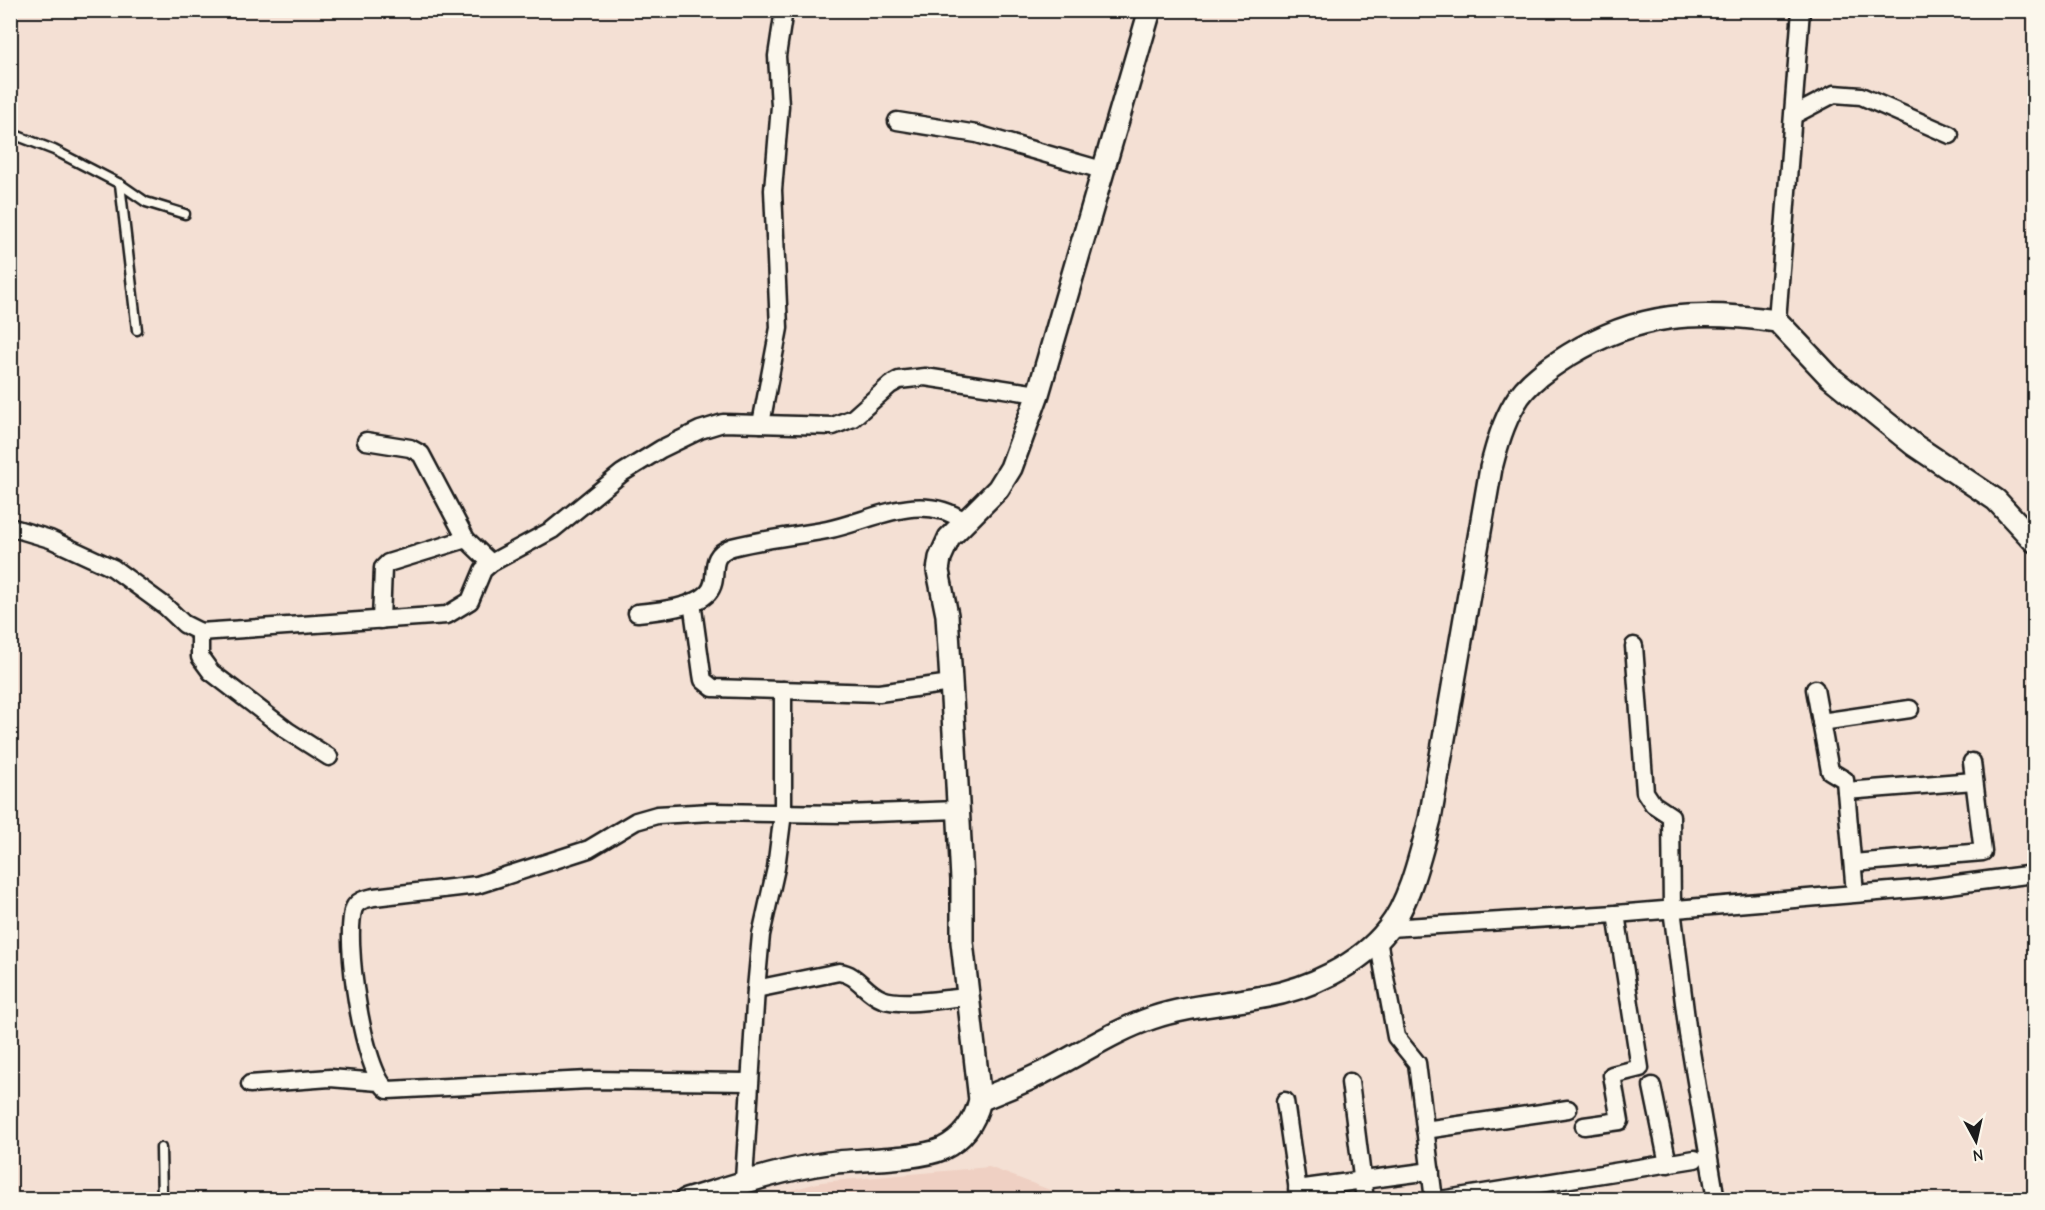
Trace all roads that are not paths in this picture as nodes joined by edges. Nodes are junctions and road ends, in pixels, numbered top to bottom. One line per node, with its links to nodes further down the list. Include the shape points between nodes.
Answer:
1 (784, 10): 14 (street, via 777,56 780,106 773,190 779,328)
2 (1150, 10): 8 (street)
3 (1801, 10): 4 (street)
4 (1794, 116): 7 (street, via 1834,94 1861,96); 11 (street)
5 (897, 121): 8 (street, via 977,134)
6 (10, 133): 9 (lane, via 54,150)
7 (1950, 135)
8 (1102, 170): 13 (street)
9 (120, 184): 10 (lane, via 146,202); 12 (lane)
10 (185, 214)
11 (1777, 321): 19 (street, via 1830,377 1914,445 1996,500); 42 (street, via 1671,315 1640,321 1594,339 1554,364 1516,401 1503,426 1491,468 1430,819 1419,860)
12 (137, 330)
13 (1038, 394): 14 (street, via 925,376 890,385 852,418 833,426); 16 (street, via 1005,480)
14 (761, 424): 20 (street, via 735,422 711,426 662,449 622,473 552,530)
15 (366, 441): 18 (street, via 410,448 421,454)
16 (964, 521): 21 (street, via 952,513 901,509 843,526 721,550 716,559 714,583 708,593); 26 (street, via 944,547 938,571 947,615)
17 (10, 527): 24 (street, via 50,539 113,568 184,624)
18 (466, 539): 20 (street); 23 (street, via 388,563 383,568)
19 (2034, 541)
20 (491, 563): 23 (street, via 483,570 470,601 456,611)
21 (692, 602): 22 (street); 28 (street, via 702,674 707,684)
22 (637, 613)
23 (381, 620): 24 (street)
24 (200, 632): 31 (street, via 200,657 212,672 288,731)
25 (1634, 646): 40 (street, via 1645,792 1653,804 1671,816)
26 (951, 683): 28 (street, via 879,693); 35 (street)
27 (1815, 689): 30 (street)
28 (783, 690): 36 (street)
29 (1910, 709): 30 (street)
30 (1821, 722): 34 (street, via 1830,771 1845,780)
31 (329, 757)
32 (1972, 762): 33 (street)
33 (1974, 781): 34 (street); 37 (street, via 1983,852)
34 (1846, 791): 37 (street)
35 (958, 810): 36 (street); 44 (street, via 962,942)
36 (783, 813): 43 (street, via 761,935); 45 (street, via 657,815 636,821 589,849 477,885 358,902 350,934 351,971 369,1056)
37 (1853, 863): 39 (street)
38 (2034, 874): 39 (street)
39 (1855, 893): 40 (street)
40 (1672, 909): 41 (street); 67 (street)
41 (1616, 914): 42 (street); 53 (street, via 1640,1068 1612,1075 1620,1121)
42 (1384, 934): 50 (street, via 1321,980 1264,997 1151,1018); 54 (street, via 1396,1037 1417,1063)
43 (756, 989): 44 (street, via 838,972 851,975 874,994 890,1001); 46 (street)
44 (968, 997): 50 (street)
45 (379, 1082): 46 (street, via 392,1091 589,1080); 48 (street, via 330,1078)
46 (748, 1082): 59 (street)
47 (1350, 1082): 60 (street)
48 (249, 1084)
49 (1652, 1086): 57 (street)
50 (980, 1100): 59 (street, via 968,1127 941,1149 828,1163)
51 (1285, 1101): 61 (street)
52 (1568, 1108): 54 (street)
53 (1584, 1126)
54 (1425, 1130): 58 (street)
55 (161, 1148): 62 (lane)
56 (1695, 1159): 57 (street)
57 (1668, 1164): 66 (street)
58 (1431, 1171): 60 (street); 65 (street)
59 (744, 1180): 63 (street)
60 (1363, 1180): 61 (street); 64 (street)
61 (1298, 1195)
62 (162, 1200)
63 (686, 1200)
64 (1365, 1200)
65 (1434, 1200)
66 (1440, 1200)
67 (1716, 1200)

